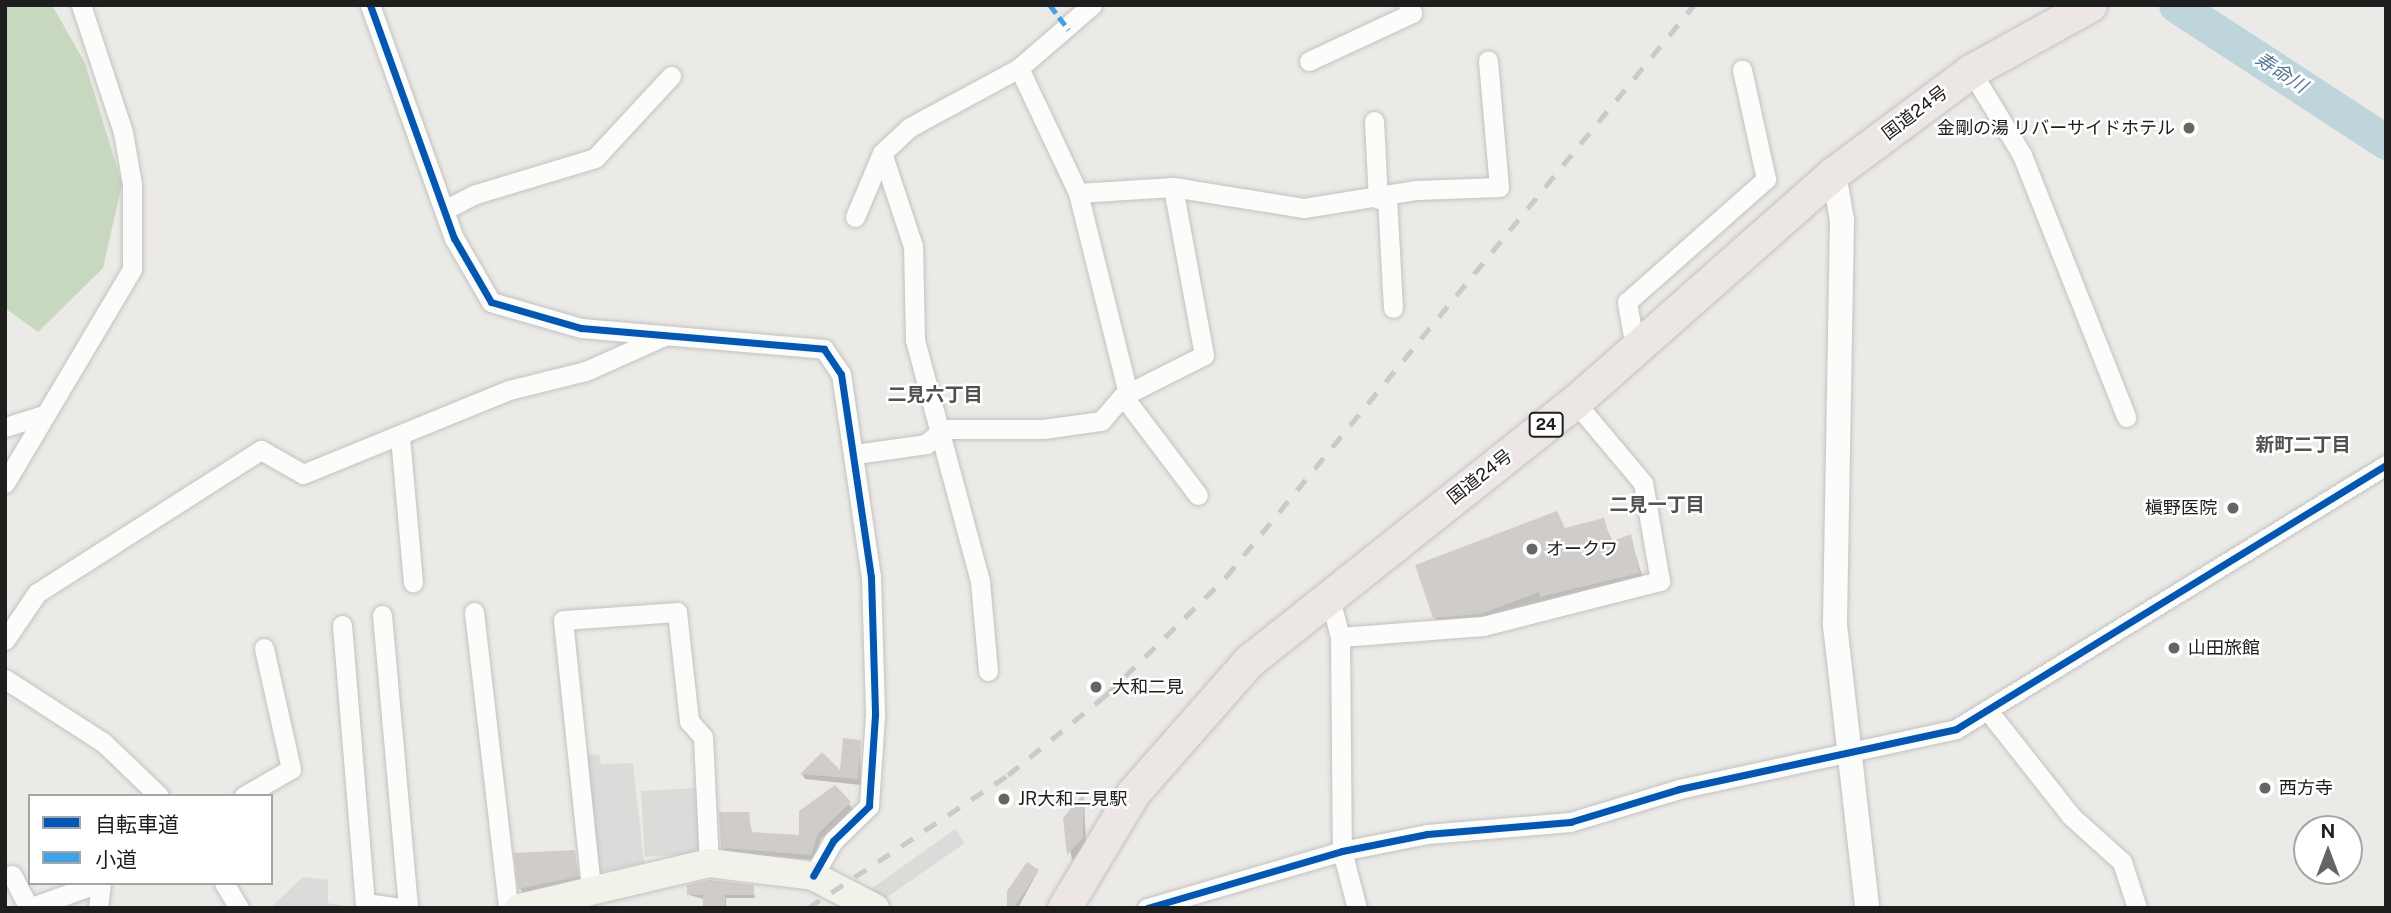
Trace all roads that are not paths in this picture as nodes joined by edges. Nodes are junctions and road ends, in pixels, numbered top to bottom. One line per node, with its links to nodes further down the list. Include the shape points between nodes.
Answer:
1 (81, 5): 25 (street, via 123,132 132,184 132,269)
2 (370, 5): 18 (street)
3 (1092, 5): 8 (street)
4 (1408, 5): 7 (street, via 1412,13)
5 (2090, 5): 10 (highway, 国道24号 / 24)
6 (1488, 60): 17 (street, via 1499,187)
7 (1309, 61)
8 (1019, 68): 13 (street, via 910,127); 16 (street)
9 (1742, 70): 22 (street, via 1766,179 1627,302)
10 (1971, 71): 14 (highway, 国道24号 / 24); 26 (street, via 2022,155)
11 (671, 76): 18 (street, via 596,158 476,194)
12 (1374, 121): 17 (street)
13 (882, 153): 19 (street); 28 (street, via 913,246 915,340)
14 (1834, 173): 22 (highway, 国道24号 / 24); 45 (street, via 1842,221 1835,625)
15 (1173, 187): 16 (street); 17 (street, via 1304,208); 23 (street, via 1204,355)
16 (1078, 193): 23 (street)
17 (1383, 198): 20 (street)
18 (444, 211): 21 (street, via 468,273 491,302 582,328)
19 (855, 217)
20 (1393, 308)
21 (665, 335): 29 (street, via 586,371 509,390); 30 (street, via 824,349 841,374)
22 (1635, 348): 24 (highway, 国道24号 / 24)
23 (1126, 395): 28 (street, via 1101,421 1043,429); 33 (street)
24 (1575, 402): 35 (highway, 国道24号 / 24); 39 (street, via 1643,483 1660,581 1483,626)
25 (44, 415): 27 (street); 32 (street)
26 (2126, 417)
27 (5, 427)
28 (943, 429): 30 (street, via 926,444); 42 (street, via 980,581)
29 (400, 437): 34 (street); 40 (street, via 303,474 261,450 37,593)
30 (856, 454): 51 (street, via 871,577 875,715 869,806 833,841)
31 (2386, 465): 44 (street)
32 (5, 483)
33 (1198, 495)
34 (413, 582)
35 (1329, 596): 39 (street); 64 (highway, 国道24号 / 24, via 1249,661 1133,793)
36 (474, 612): 61 (street)
37 (382, 615): 60 (street)
38 (342, 625): 59 (street, via 365,903)
39 (1340, 637): 48 (street)
40 (5, 640)
41 (264, 648): 47 (street, via 291,769)
42 (988, 671)
43 (5, 679): 46 (street, via 104,743)
44 (1989, 712): 45 (street, via 1923,740); 68 (street, via 2071,816 2122,862)
45 (1850, 753): 48 (street, via 1679,789 1570,822 1427,834); 67 (street)
46 (157, 794)
47 (247, 794)
48 (1342, 851): 65 (street); 66 (street)
49 (709, 863): 51 (main road); 55 (main road); 55 (street, via 703,737 689,721 677,612 564,620)
50 (12, 875): 56 (street)
51 (813, 876): 63 (main road)
52 (94, 885): 56 (street)
53 (100, 885): 57 (street)
54 (225, 885): 58 (street)
55 (591, 887): 62 (main road)
56 (29, 908)
57 (98, 908)
58 (239, 908)
59 (401, 908)
60 (408, 908)
61 (508, 908)
62 (519, 908)
63 (875, 908)
64 (1064, 908)
65 (1147, 908)
66 (1357, 908)
67 (1867, 908)
68 (2137, 908)

